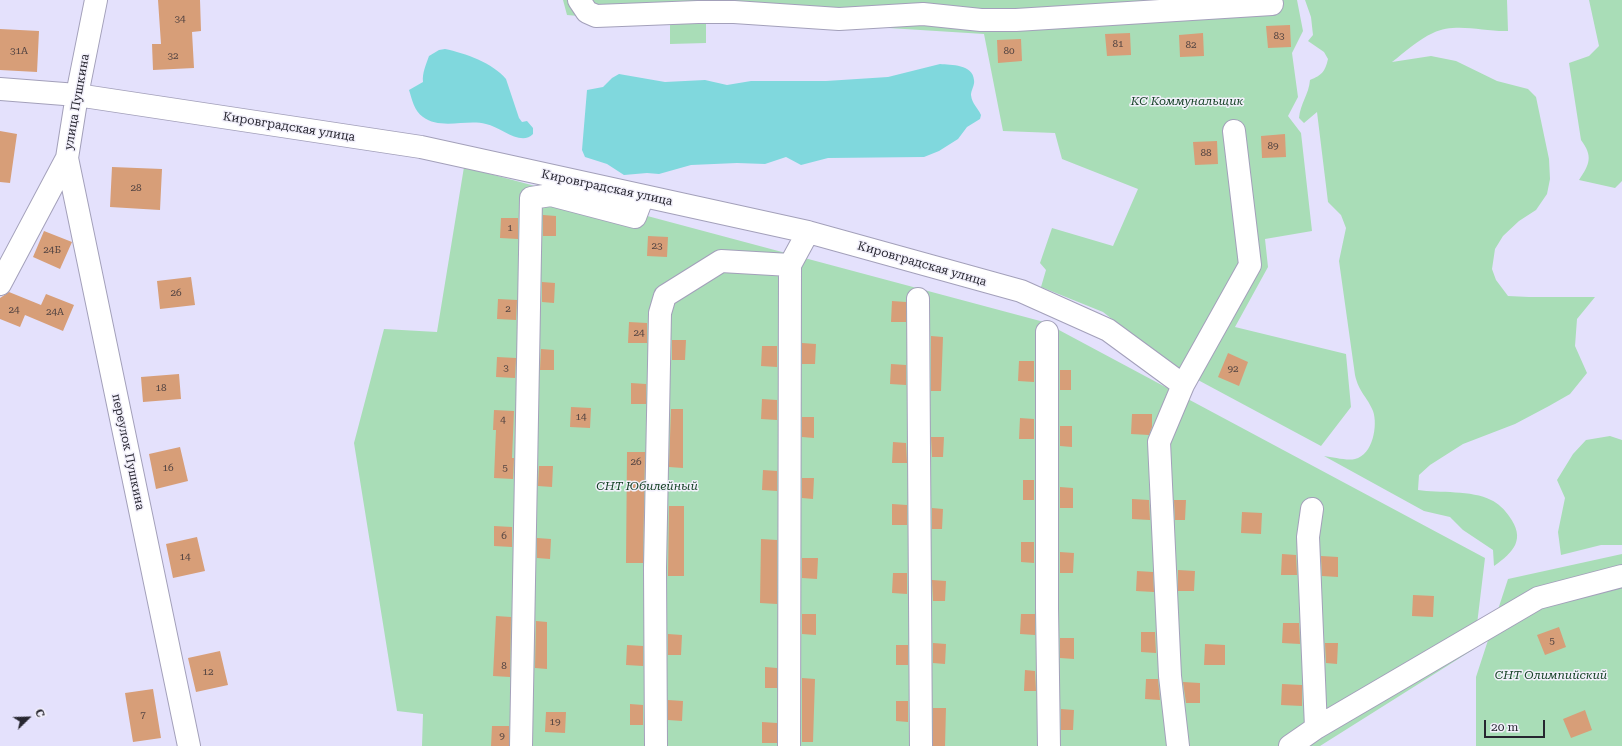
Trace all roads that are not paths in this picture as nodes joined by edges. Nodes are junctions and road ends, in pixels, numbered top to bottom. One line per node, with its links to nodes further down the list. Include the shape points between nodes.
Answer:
1 (96, 0): 5 (street, улица Пушкина)
2 (579, 0): 3 (street, via 587,12 596,16 661,12 727,12 839,19 923,14 981,20)
3 (1272, 4)
4 (0, 89): 5 (street, Кировградская улица)
5 (77, 95): 7 (street, улица Пушкина); 8 (street, Кировградская улица, via 421,147)
6 (1234, 131): 14 (street, via 1250,265)
7 (67, 158): 11 (street, улица Пушкина); 18 (street, переулок Пушкина)
8 (643, 196): 9 (street, Кировградская улица); 19 (street, via 635,217 551,195 531,198)
9 (808, 232): 10 (street); 14 (street, Кировградская улица, via 1021,291 1108,330)
10 (790, 265): 20 (street, via 721,261 665,296 660,313 655,560); 21 (street)
11 (0, 284)
12 (918, 299): 22 (street)
13 (1047, 332): 23 (street)
14 (1183, 384): 24 (street, via 1159,442 1170,676)
15 (1312, 509): 17 (street, via 1308,537)
16 (1622, 576): 17 (street, via 1538,598)
17 (1316, 728): 25 (street)
18 (189, 746)
19 (521, 746)
20 (656, 746)
21 (789, 746)
22 (921, 746)
23 (1049, 746)
24 (1178, 746)
25 (1290, 746)

